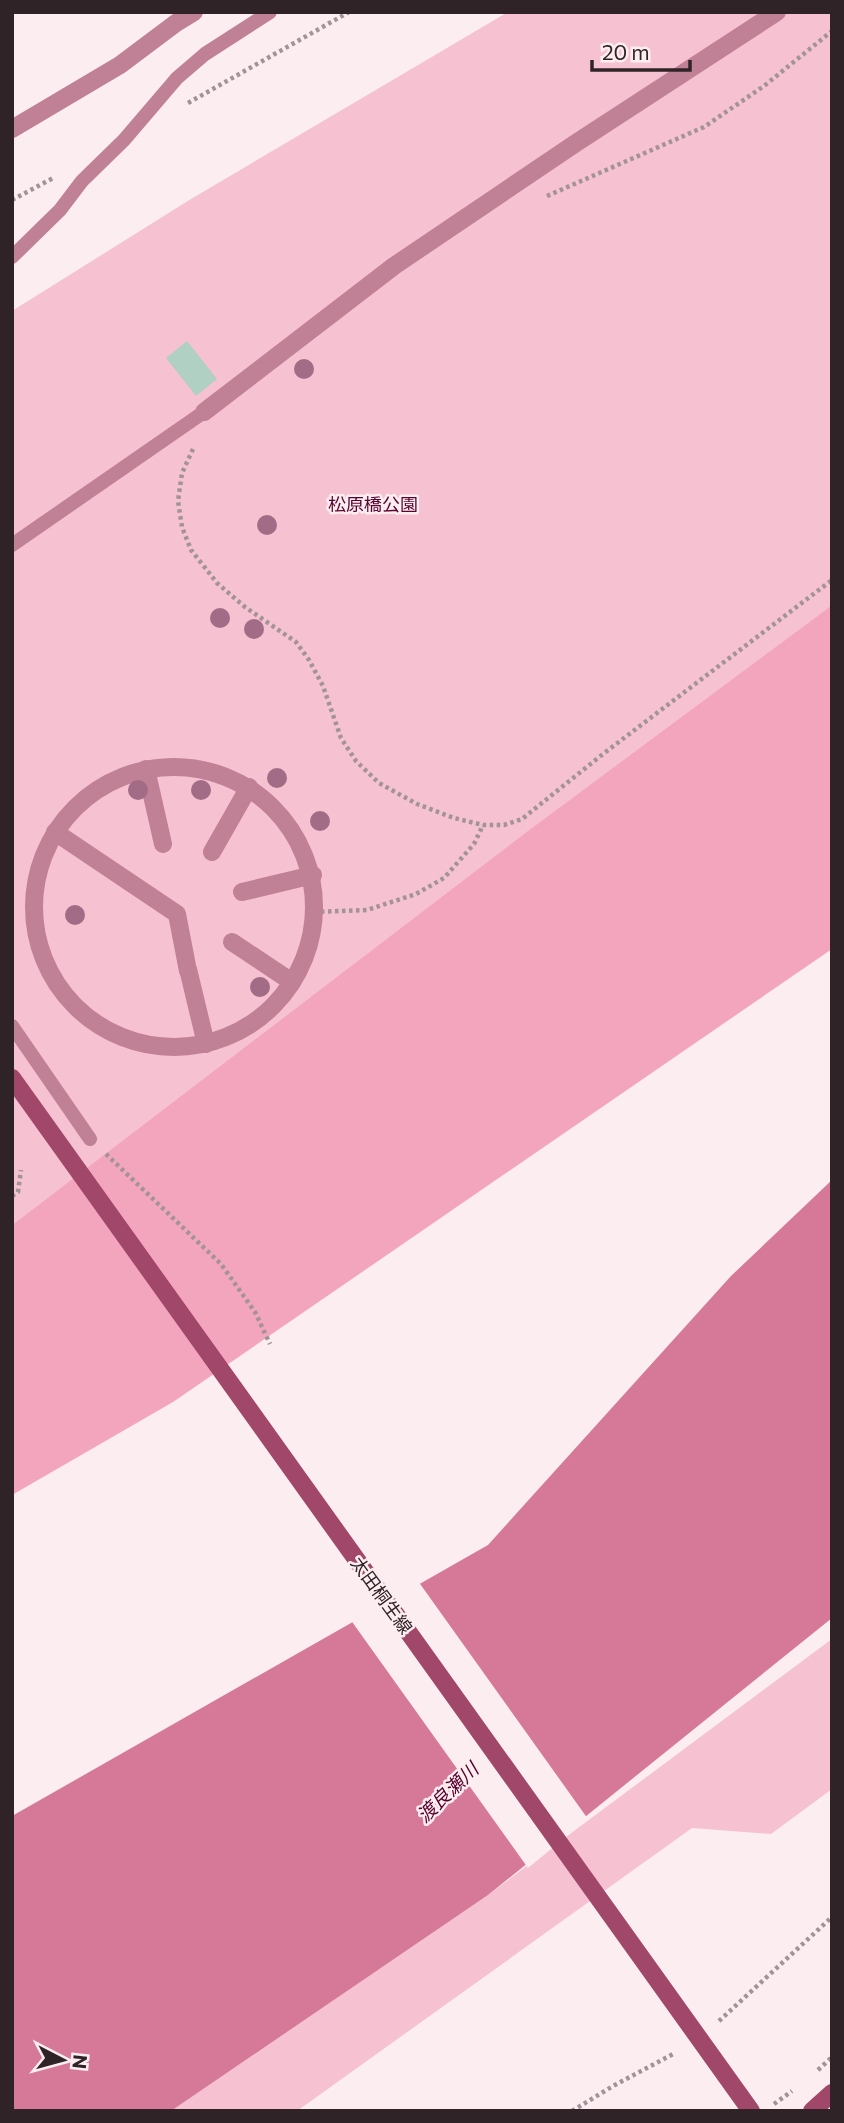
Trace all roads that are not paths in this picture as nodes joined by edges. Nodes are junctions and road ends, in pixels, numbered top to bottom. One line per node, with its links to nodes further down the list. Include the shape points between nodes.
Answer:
1 (194, 12): 4 (street, via 120,65)
2 (270, 12): 5 (lane, via 177,78)
3 (777, 12): 6 (street, via 394,266)
4 (12, 129)
5 (12, 257)
6 (204, 412): 7 (lane)
7 (12, 545)
8 (146, 769): 9 (street, via 178,766); 10 (street, via 110,782 79,803); 11 (street)
9 (250, 787): 12 (street); 13 (street, via 277,812)
10 (55, 832): 18 (street, via 177,914); 18 (street, via 38,870 33,911 40,952 59,989 88,1019 124,1039 165,1048)
11 (163, 844)
12 (212, 852)
13 (313, 874): 14 (street); 16 (street, via 307,948)
14 (242, 892)
15 (232, 942): 16 (street)
16 (292, 982): 18 (street, via 269,1010 240,1031)
17 (12, 1026): 20 (lane)
18 (206, 1044)
19 (12, 1078): 22 (main road, 太田桐生線)
20 (90, 1139)
21 (832, 2093): 23 (main road)
22 (746, 2104)
23 (813, 2110)

